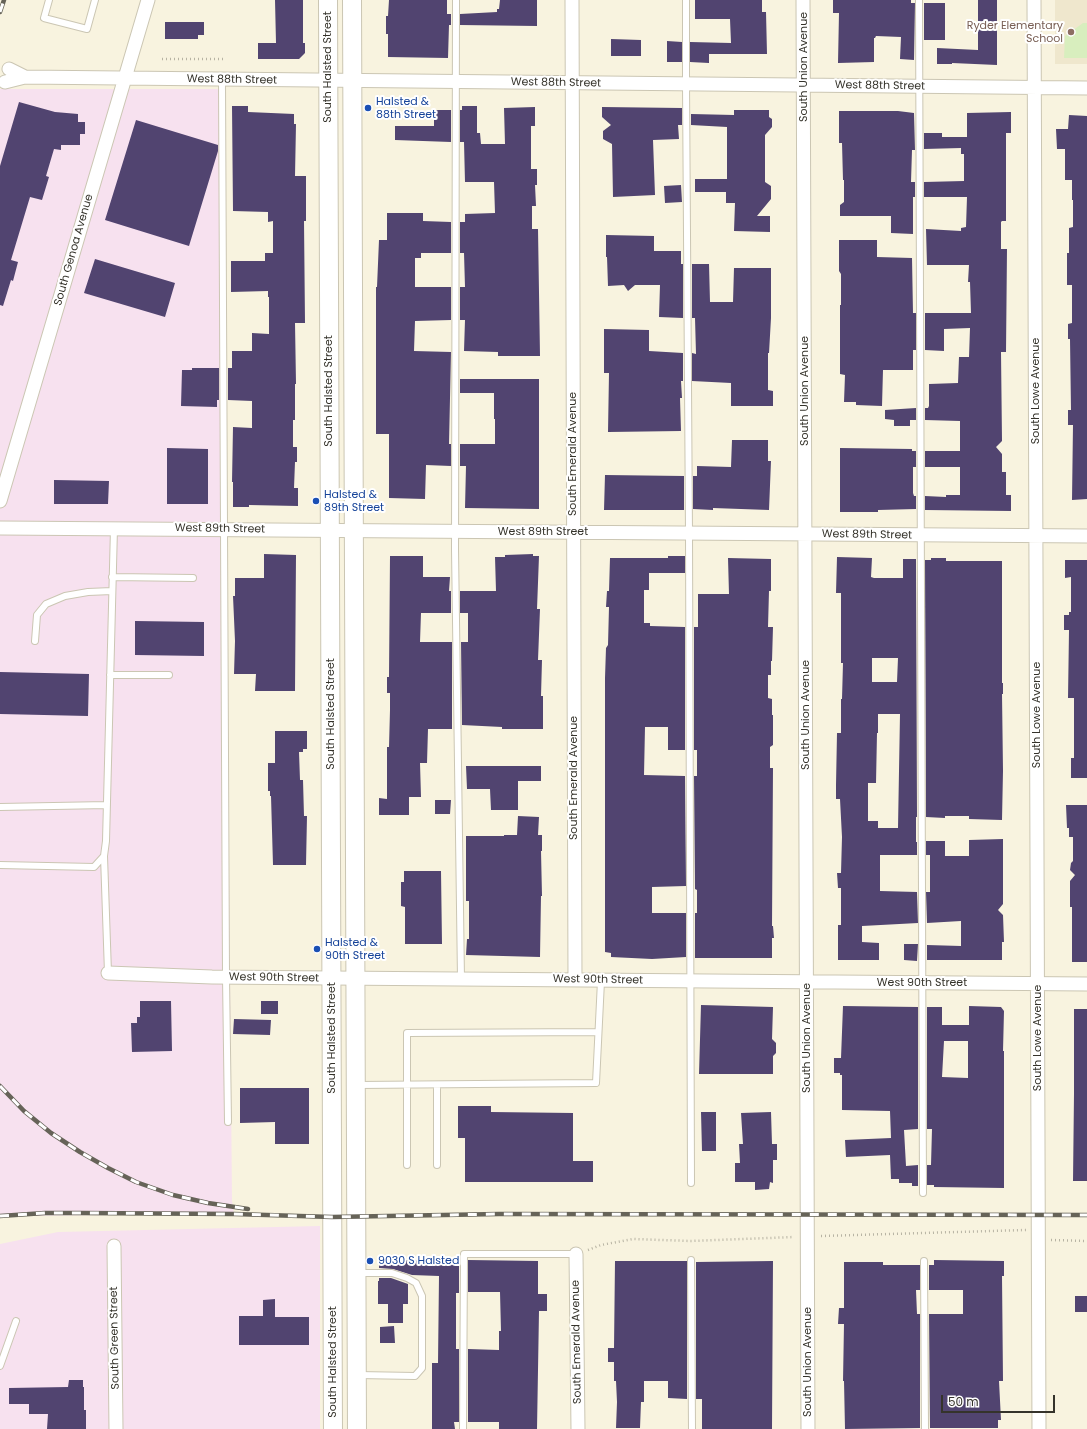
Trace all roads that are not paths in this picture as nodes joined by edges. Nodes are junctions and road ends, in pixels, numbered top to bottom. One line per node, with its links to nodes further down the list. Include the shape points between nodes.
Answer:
1 (49, 0): 2 (lane, via 44,18 87,29)
2 (95, 0)
3 (148, 0): 14 (street, South Genoa Avenue)
4 (328, 0): 16 (main road, South Halsted Street)
5 (352, 0): 17 (main road)
6 (456, 0): 19 (lane)
7 (572, 0): 20 (street, South Emerald Avenue)
8 (686, 0): 21 (lane)
9 (803, 0): 22 (street, South Union Avenue)
10 (919, 0): 23 (lane)
11 (1034, 0): 24 (street, South Lowe Avenue)
12 (9, 69): 13 (street, West 88th Street)
13 (25, 77): 14 (street, West 88th Street); 18 (street, West 88th Street)
14 (125, 79): 15 (street, West 88th Street); 26 (street, South Genoa Avenue)
15 (222, 80): 16 (street, West 88th Street); 29 (lane)
16 (328, 81): 17 (street, West 88th Street); 30 (main road, South Halsted Street)
17 (352, 81): 19 (street, West 88th Street); 31 (main road)
18 (5, 82)
19 (456, 82): 20 (street, West 88th Street); 32 (lane)
20 (572, 83): 21 (street, West 88th Street); 33 (street, South Emerald Avenue)
21 (686, 84): 22 (street, West 88th Street); 34 (lane)
22 (804, 86): 23 (street, West 88th Street); 35 (street, South Union Avenue)
23 (920, 87): 24 (street, West 88th Street); 36 (lane)
24 (1034, 88): 25 (street, West 88th Street); 37 (street, South Lowe Avenue)
25 (1087, 88)
26 (0, 501)
27 (0, 528): 28 (street, West 89th Street)
28 (114, 528): 29 (street, West 89th Street); 39 (lane)
29 (225, 529): 30 (street, West 89th Street); 50 (lane)
30 (330, 530): 31 (street, West 89th Street); 51 (main road, South Halsted Street)
31 (354, 530): 32 (street, West 89th Street); 52 (main road)
32 (455, 531): 33 (street, West 89th Street); 53 (lane)
33 (574, 532): 34 (street, West 89th Street); 54 (street, South Emerald Avenue)
34 (689, 533): 35 (street, West 89th Street); 56 (lane)
35 (805, 534): 36 (street, West 89th Street); 57 (street, South Union Avenue)
36 (920, 535): 37 (street, West 89th Street); 58 (lane)
37 (1036, 536): 38 (street, West 89th Street); 59 (street, South Lowe Avenue)
38 (1087, 536)
39 (112, 577): 40 (lane); 41 (lane)
40 (193, 578)
41 (112, 591): 42 (lane, via 65,596 46,604 38,615); 43 (lane)
42 (35, 641)
43 (110, 674): 44 (lane); 45 (lane)
44 (169, 675)
45 (107, 805): 46 (lane); 47 (lane)
46 (0, 807)
47 (104, 856): 48 (lane, via 94,867); 49 (lane)
48 (0, 864)
49 (108, 973): 50 (street, West 90th Street)
50 (226, 977): 51 (street, West 90th Street); 65 (lane)
51 (332, 978): 52 (street, West 90th Street); 79 (main road, South Halsted Street)
52 (356, 979): 53 (street, West 90th Street); 62 (main road)
53 (461, 980): 54 (street, West 90th Street)
54 (575, 980): 55 (street, West 90th Street)
55 (601, 981): 56 (street, West 90th Street); 61 (lane)
56 (690, 981): 57 (street, West 90th Street); 68 (lane)
57 (807, 982): 58 (street, West 90th Street); 84 (street, South Union Avenue)
58 (923, 983): 59 (street, West 90th Street); 69 (lane)
59 (1038, 984): 60 (street, West 90th Street); 86 (street, South Lowe Avenue)
60 (1087, 984)
61 (598, 1032): 63 (lane, via 407,1034); 64 (lane, via 596,1083)
62 (356, 1085): 63 (lane); 74 (main road)
63 (407, 1085): 64 (lane); 66 (lane)
64 (437, 1085): 67 (lane)
65 (228, 1122)
66 (407, 1165)
67 (437, 1165)
68 (690, 1183)
69 (923, 1192)
70 (114, 1246): 78 (street, South Green Street)
71 (576, 1254): 81 (lane, via 464,1254); 82 (street, South Emerald Avenue)
72 (691, 1260): 83 (lane)
73 (924, 1261): 85 (lane)
74 (356, 1273): 77 (main road); 77 (lane, via 392,1273 408,1278 416,1283 422,1296 422,1368 415,1376)
75 (16, 1321): 76 (lane)
76 (0, 1366)
77 (357, 1375): 80 (main road)
78 (116, 1429)
79 (333, 1429)
80 (357, 1429)
81 (463, 1429)
82 (578, 1429)
83 (692, 1429)
84 (808, 1429)
85 (925, 1429)
86 (1039, 1429)

